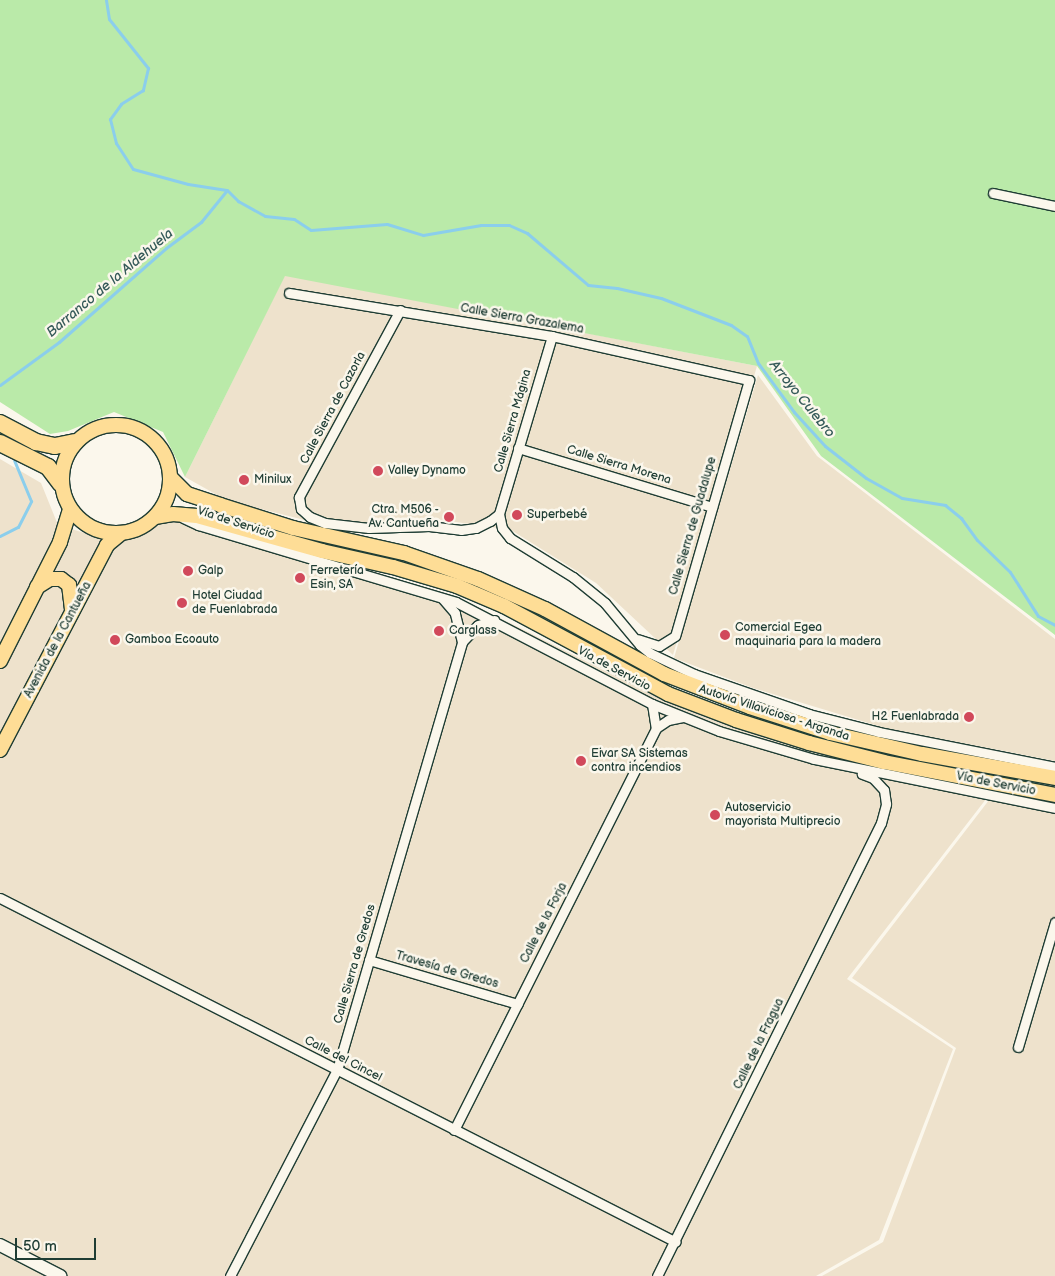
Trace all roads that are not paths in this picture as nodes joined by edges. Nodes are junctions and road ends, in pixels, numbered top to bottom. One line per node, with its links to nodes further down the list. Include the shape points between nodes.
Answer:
1 (993, 193): 2 (street)
2 (1055, 206)
3 (289, 293): 4 (street, Calle Sierra Grazalema)
4 (400, 310): 5 (street, Calle Sierra Grazalema); 16 (street, Calle Sierra de Cazorla, via 299,497 302,509 310,517 325,523 369,528 429,526 461,530 483,524)
5 (552, 336): 6 (street, Calle Sierra Grazalema); 10 (street, Calle Sierra Mágina)
6 (749, 380): 13 (street, Calle Sierra de Guadalupe)
7 (0, 423): 8 (highway, via 36,442 55,446)
8 (74, 442): 11 (main road, via 92,429 106,425 135,427 154,439 166,457); 12 (main road, via 63,462)
9 (0, 443): 12 (highway, via 48,467)
10 (518, 448): 13 (street, Calle Sierra Morena); 16 (street, Calle Sierra Mágina)
11 (171, 478): 17 (main road, via 167,499); 32 (main road, Autovía Villaviciosa - Arganda, via 187,494 238,511 293,528 404,553 478,579 545,609 694,688 830,733 922,754)
12 (61, 484): 14 (main road)
13 (712, 506): 23 (street, Calle Sierra de Guadalupe, via 675,636 659,646)
14 (70, 510): 18 (main road, via 101,532); 19 (main road, via 60,542)
15 (173, 514): 17 (main road); 20 (street, Vía de Servicio, via 198,525); 33 (main road, via 197,516 457,586 504,606 668,694 736,720 884,762)
16 (499, 514): 23 (street, via 502,528 510,538 573,577 605,603)
17 (155, 517): 18 (main road, via 145,525)
18 (120, 534): 21 (main road, Avenida de la Cantueña, via 107,545)
19 (37, 587): 21 (main road, via 50,579 61,580 69,586); 25 (main road)
20 (441, 598): 22 (street, Vía de Servicio); 24 (street, Calle Sierra de Gredos, via 455,613)
21 (72, 609): 29 (main road, Avenida de la Cantueña)
22 (494, 620): 24 (street, Calle Sierra de Gredos, via 478,625); 26 (street, Vía de Servicio)
23 (634, 636): 31 (street, via 650,653 694,674 809,714 905,738)
24 (462, 642): 37 (street, Calle Sierra de Gredos)
25 (0, 661)
26 (652, 704): 27 (street, Vía de Servicio); 28 (street)
27 (685, 717): 28 (street, via 668,720); 30 (street, Vía de Servicio)
28 (656, 728): 38 (street, Calle de la Forja)
29 (0, 750)
30 (814, 759): 34 (street, Vía de Servicio); 42 (street, Calle de la Fragua, via 873,778 884,790 886,804 882,823)
31 (1055, 767)
32 (1055, 778)
33 (1055, 795)
34 (1055, 808)
35 (0, 898): 40 (street, Calle del Cincel)
36 (1055, 922): 39 (street)
37 (369, 960): 38 (street, Travesía de Gredos); 40 (street, Calle Sierra de Gredos)
38 (518, 1004): 41 (street, Calle de la Forja)
39 (1018, 1047)
40 (337, 1070): 41 (street, Calle del Cincel); 45 (street, Calle Sierra de Gredos)
41 (454, 1130): 42 (street, Calle del Cincel)
42 (676, 1242): 46 (street, Calle de la Fragua)
43 (0, 1245): 44 (street)
44 (60, 1276)
45 (230, 1276)
46 (657, 1276)

